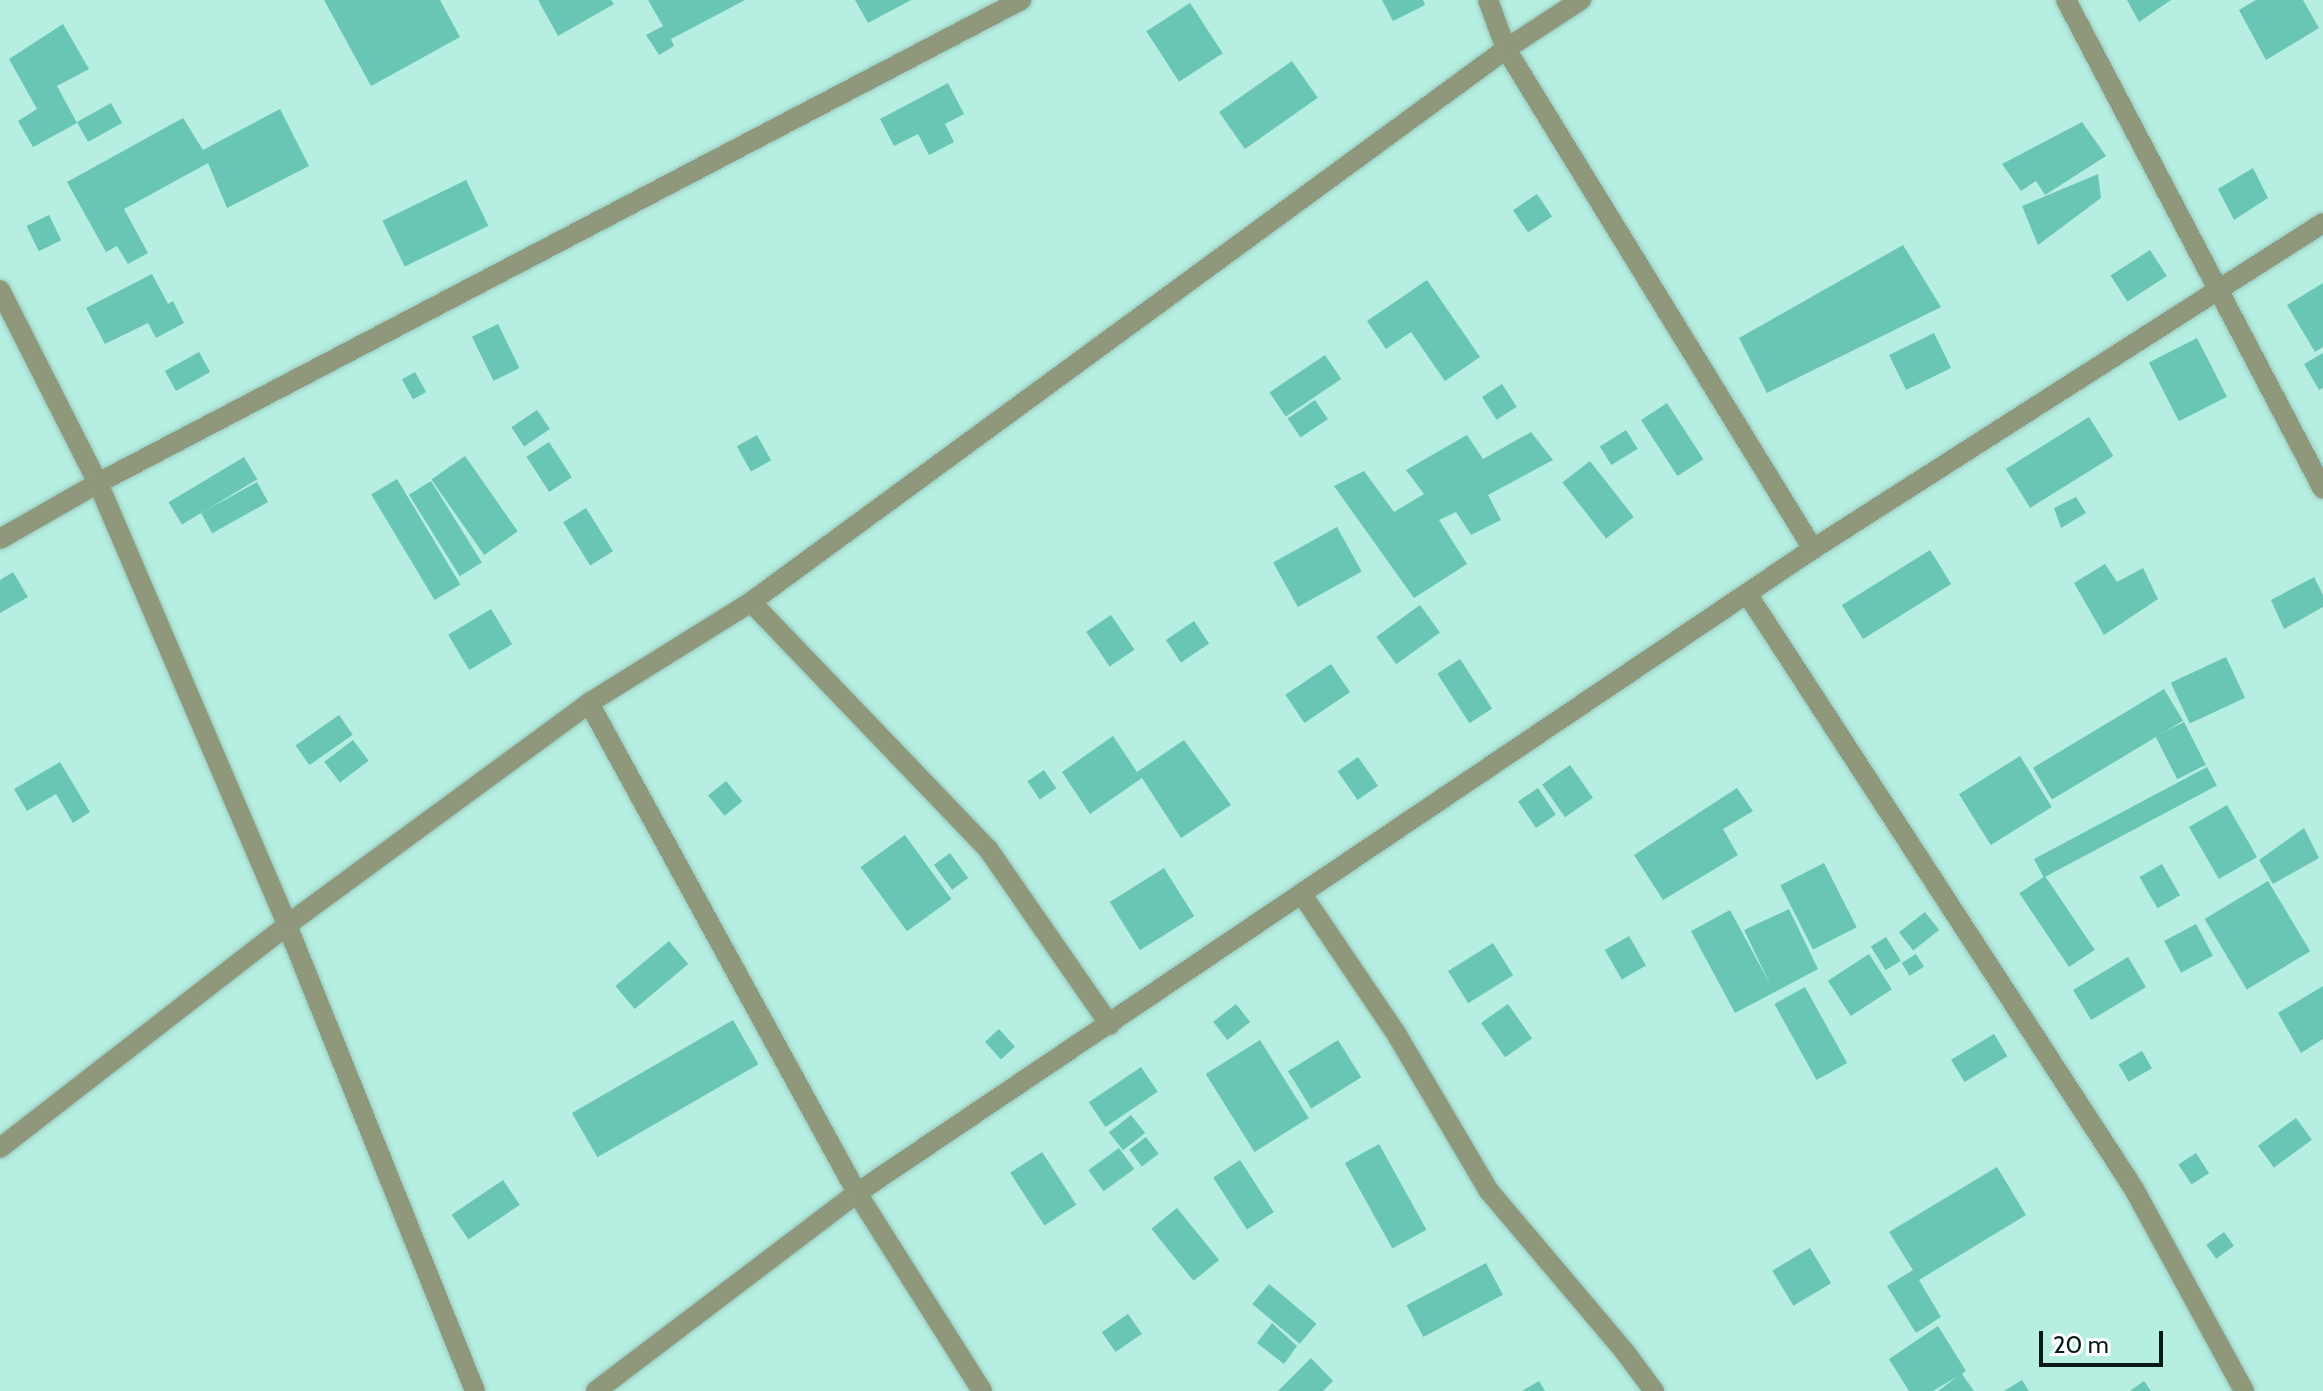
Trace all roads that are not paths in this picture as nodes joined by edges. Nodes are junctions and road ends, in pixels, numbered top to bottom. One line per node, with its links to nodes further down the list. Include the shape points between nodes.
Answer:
1 (1021, 0): 9 (street)
2 (1488, 0): 5 (street)
3 (1581, 0): 5 (street)
4 (2066, 0): 8 (street)
5 (1506, 49): 12 (street); 14 (street)
6 (2323, 223): 8 (street)
7 (0, 290): 9 (street)
8 (2218, 290): 10 (street); 12 (street)
9 (98, 483): 11 (street); 17 (street)
10 (2323, 489)
11 (0, 539)
12 (1813, 549): 13 (street)
13 (1748, 595): 16 (street); 25 (street, via 2134,1189)
14 (751, 602): 15 (street); 18 (street, via 988,849)
15 (589, 703): 17 (street); 20 (street)
16 (1303, 896): 18 (street); 24 (street, via 1397,1035 1489,1191)
17 (287, 925): 19 (street); 21 (street)
18 (1110, 1025): 20 (street)
19 (0, 1148)
20 (857, 1193): 22 (street); 23 (street)
21 (475, 1391)
22 (596, 1391)
23 (982, 1391)
24 (1654, 1391)
25 (2244, 1391)

